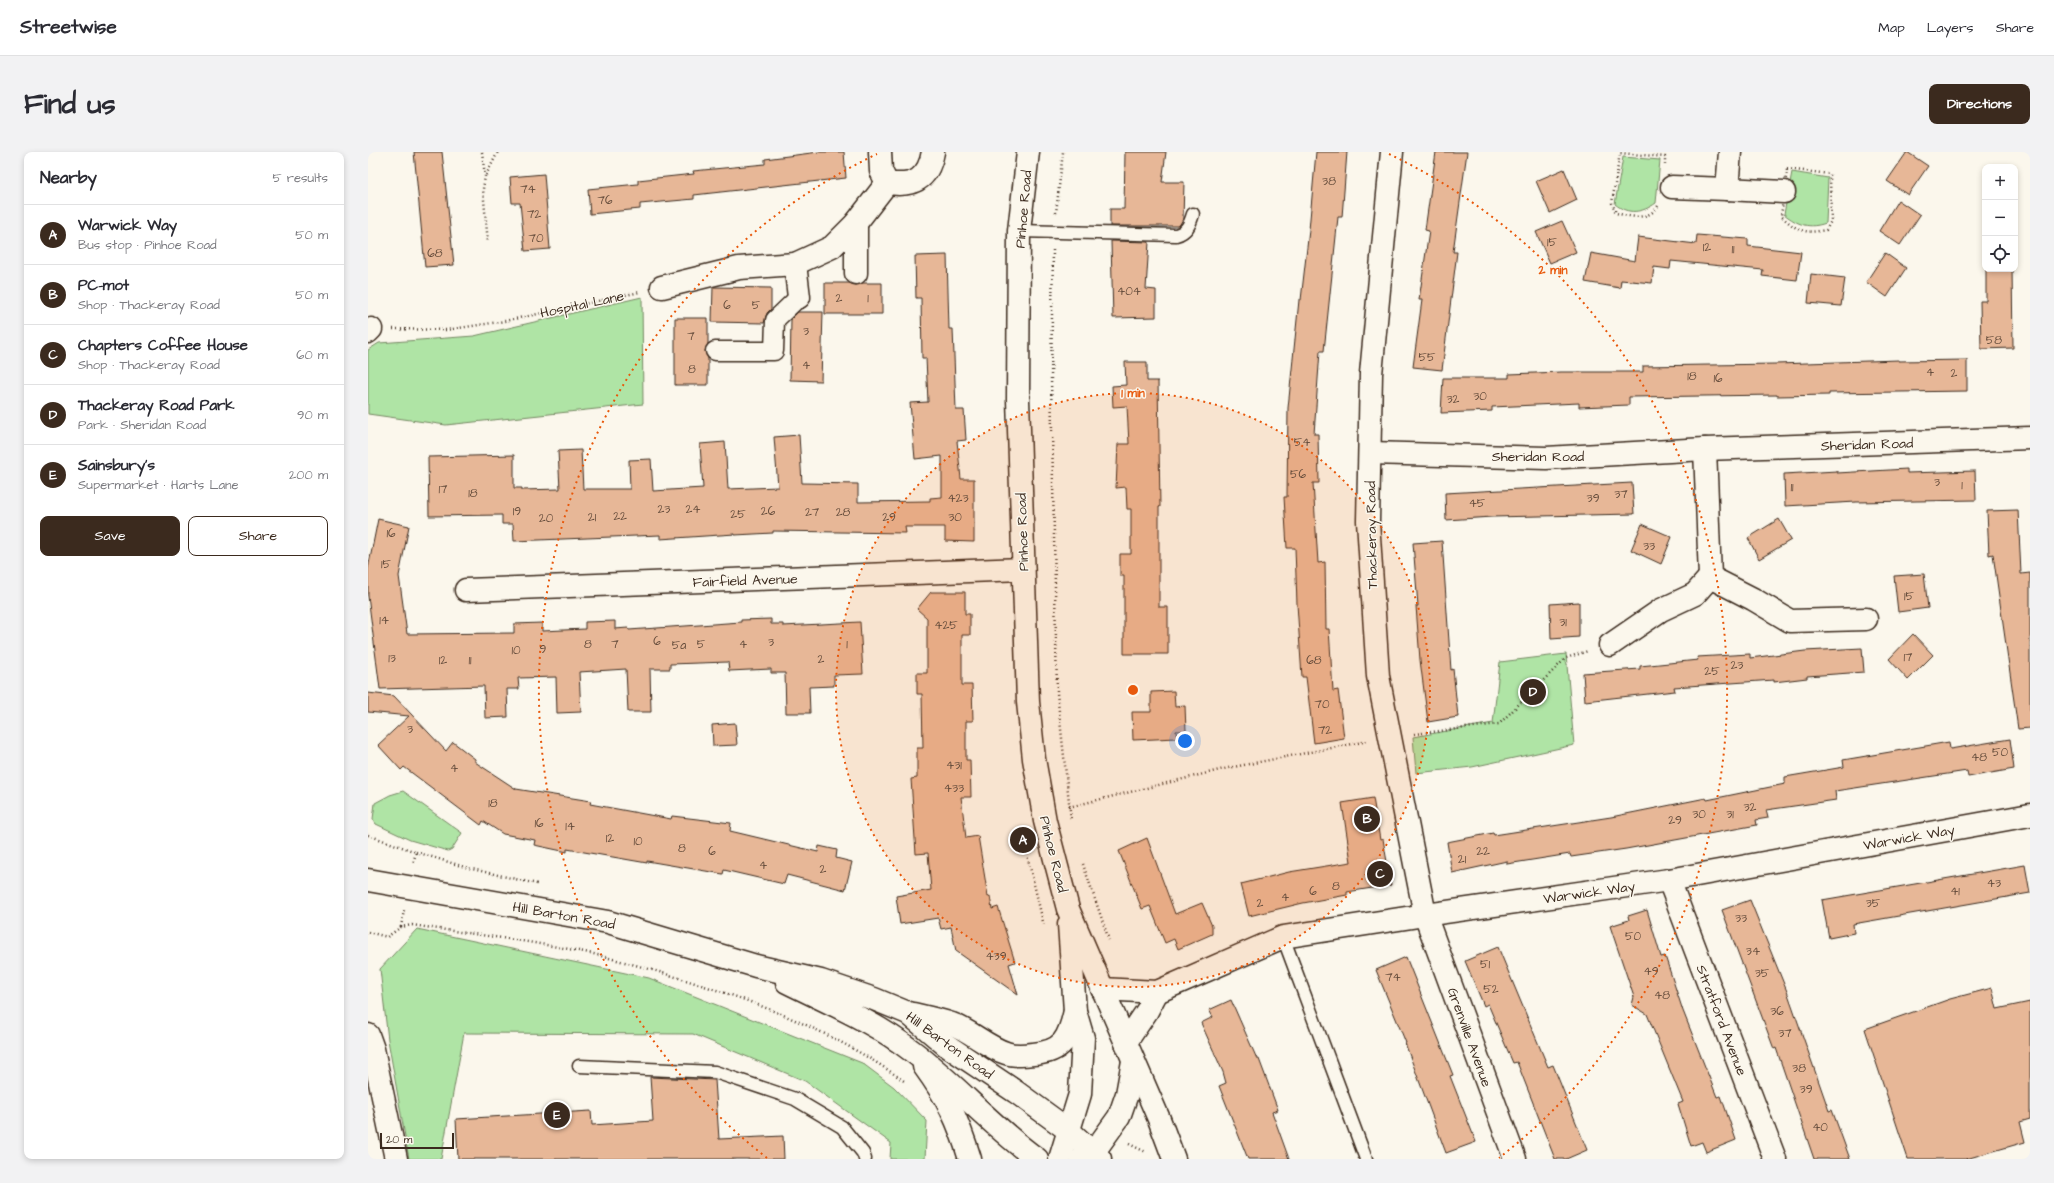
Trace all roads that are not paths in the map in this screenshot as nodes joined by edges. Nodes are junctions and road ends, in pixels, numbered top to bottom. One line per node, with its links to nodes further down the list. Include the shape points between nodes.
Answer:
1 (880, 152): 6 (street, via 881,171)
2 (933, 152): 6 (street, via 925,174 914,183)
3 (1028, 152): 12 (street, Pinhoe Road)
4 (1392, 152): 20 (street, Thackeray Road, via 1371,374)
5 (1730, 152): 8 (street)
6 (887, 183): 11 (street)
7 (1668, 187): 8 (street)
8 (1727, 189): 9 (street)
9 (1784, 192)
10 (1193, 214): 12 (lane, via 1189,226 1176,235)
11 (856, 223): 13 (street, via 832,248); 14 (street)
12 (1019, 231): 21 (street, Pinhoe Road, via 1018,398)
13 (795, 264): 15 (street, via 739,268); 16 (street)
14 (856, 273)
15 (662, 287)
16 (799, 297): 17 (street, via 775,320 774,351)
17 (715, 351)
18 (2030, 438): 19 (street, Sheridan Road)
19 (1705, 449): 20 (street, Sheridan Road, via 1546,458); 22 (street)
20 (1370, 453): 30 (street, Thackeray Road, via 1368,520 1378,676)
21 (1023, 569): 23 (street, Fairfield Avenue); 29 (street, Pinhoe Road, via 1028,702 1034,759 1045,821)
22 (1710, 577): 24 (street, via 1790,622); 25 (street, via 1695,594 1661,610)
23 (466, 590)
24 (1866, 618)
25 (1610, 645)
26 (2030, 815): 28 (street, Warwick Way)
27 (368, 880): 32 (street, Hill Barton Road, via 608,922)
28 (1669, 880): 30 (street, Warwick Way); 51 (street, Stratford Avenue)
29 (1068, 909): 33 (street, Pinhoe Road); 35 (street, Pinhoe Road)
30 (1426, 915): 31 (street, Warwick Way); 50 (street, Grenville Avenue)
31 (1283, 937): 34 (street, Warwick Way); 49 (lane)
32 (756, 966): 36 (street, Hill Barton Road, via 821,982); 38 (street, Hill Barton Road, via 890,1035)
33 (1102, 989): 34 (street, Warwick Way); 39 (street, Pinhoe Road)
34 (1157, 992): 39 (street)
35 (1074, 1011): 36 (street, Pinhoe Road, via 1071,1029 1059,1047 1047,1053 1023,1055 1006,1053 952,1024); 41 (street, Pinhoe Road, via 1083,1038 1080,1094)
36 (908, 1013): 41 (street, Hill Barton Road, via 946,1045)
37 (368, 1035): 43 (street)
38 (912, 1051): 45 (street, via 944,1093 960,1127); 46 (street, Hill Barton Road)
39 (1129, 1052): 42 (street, via 1127,1094 1119,1117); 48 (street, Pinhoe Road)
40 (579, 1066): 44 (lane, via 715,1072 795,1099 842,1127)
41 (1068, 1130): 42 (street, Hill Barton Road); 47 (street, Pinhoe Road)
42 (1091, 1157)
43 (396, 1159)
44 (865, 1159)
45 (970, 1159)
46 (1037, 1159)
47 (1060, 1159)
48 (1174, 1159)
49 (1366, 1159)
50 (1515, 1159)
51 (1775, 1159)

